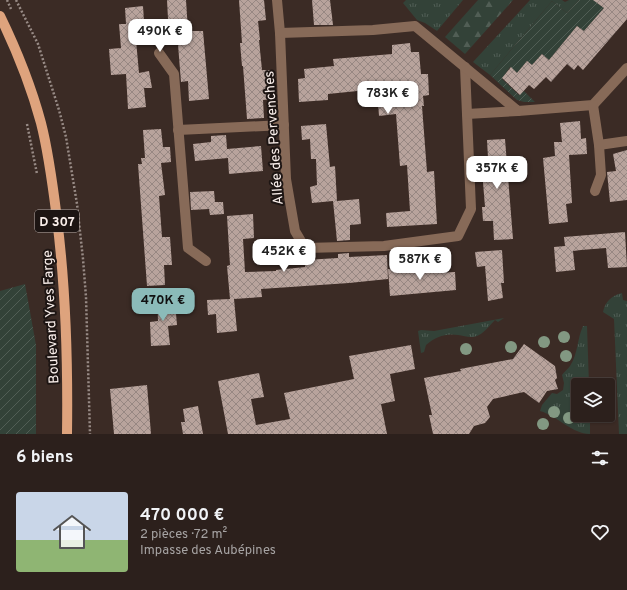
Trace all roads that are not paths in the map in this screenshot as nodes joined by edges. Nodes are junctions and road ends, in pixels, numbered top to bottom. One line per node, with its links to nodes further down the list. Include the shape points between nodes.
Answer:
1 (277, 0): 3 (street, Allée des Pervenches)
2 (0, 16): 16 (main road, Boulevard Yves Farge / D 307, via 30,87 41,124 54,192 67,342)
3 (280, 33): 5 (street, via 415,26); 10 (street, Allée des Pervenches)
4 (159, 53): 11 (street, via 174,74)
5 (465, 67): 8 (street); 9 (street, Allée des Pervenches)
6 (627, 68): 7 (street)
7 (594, 105): 8 (street); 13 (street)
8 (518, 111): 9 (street)
9 (467, 114): 10 (street, Allée des Pervenches, via 471,209 458,236 384,246 305,248 295,231 286,179)
10 (284, 125): 11 (street)
11 (178, 130): 15 (street, via 188,248)
12 (627, 141): 13 (street)
13 (599, 145): 14 (street, via 601,175)
14 (595, 191)
15 (206, 261)
16 (67, 434)

